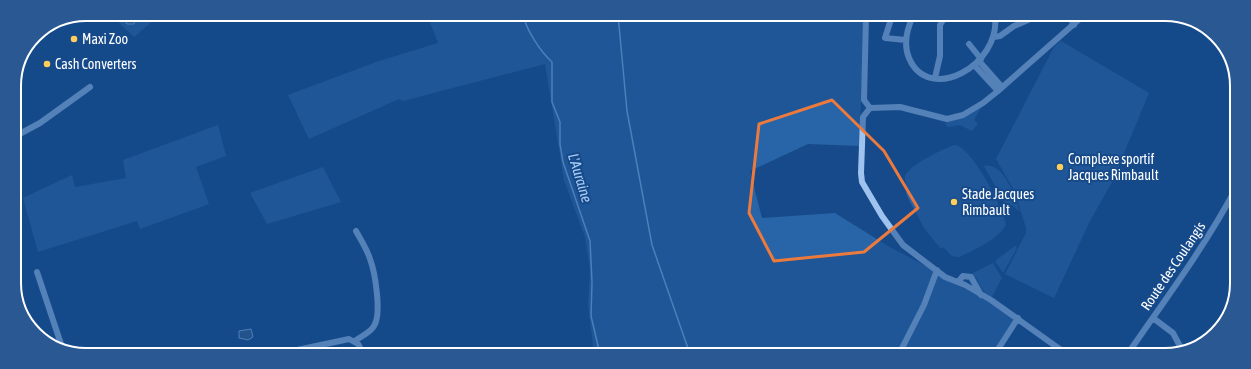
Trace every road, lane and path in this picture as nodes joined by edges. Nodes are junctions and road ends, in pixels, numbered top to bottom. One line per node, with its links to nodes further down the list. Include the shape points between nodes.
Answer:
1 (866, 21): 17 (street, via 864,100)
2 (890, 21): 11 (street, via 885,38)
3 (911, 21): 11 (street)
4 (942, 21): 14 (street, via 940,25 940,56)
5 (995, 21): 10 (street)
6 (1026, 21): 10 (street)
7 (1072, 21): 9 (street)
8 (1078, 21): 9 (street)
9 (1074, 25): 16 (street)
10 (994, 37): 13 (street)
11 (906, 40): 14 (street, via 907,52 913,66 927,76)
12 (969, 44): 13 (street)
13 (978, 62): 14 (street, via 951,77); 16 (street)
14 (935, 78)
15 (90, 87): 18 (street, via 40,123)
16 (1000, 89): 17 (street, via 967,112 951,119 938,118 900,107)
17 (870, 108): 21 (street, via 863,117 861,173 864,187 903,245)
18 (21, 133)
19 (1230, 199): 26 (street, Route des Coulangis, via 1188,268)
20 (356, 231): 27 (street, via 373,269 377,317 373,328)
21 (937, 270): 23 (street); 32 (street, via 924,305)
22 (37, 272): 28 (street)
23 (958, 282): 24 (street); 24 (street, via 963,276 971,276)
24 (981, 295): 25 (street)
25 (1018, 318): 33 (street); 34 (street)
26 (1153, 318): 29 (street, via 1173,333); 35 (street, Route des Coulangis)
27 (355, 341): 30 (street, via 344,340); 31 (street)
28 (60, 342)
29 (1180, 346)
30 (306, 348)
31 (360, 348)
32 (902, 348)
33 (998, 348)
34 (1059, 348)
35 (1132, 348)

